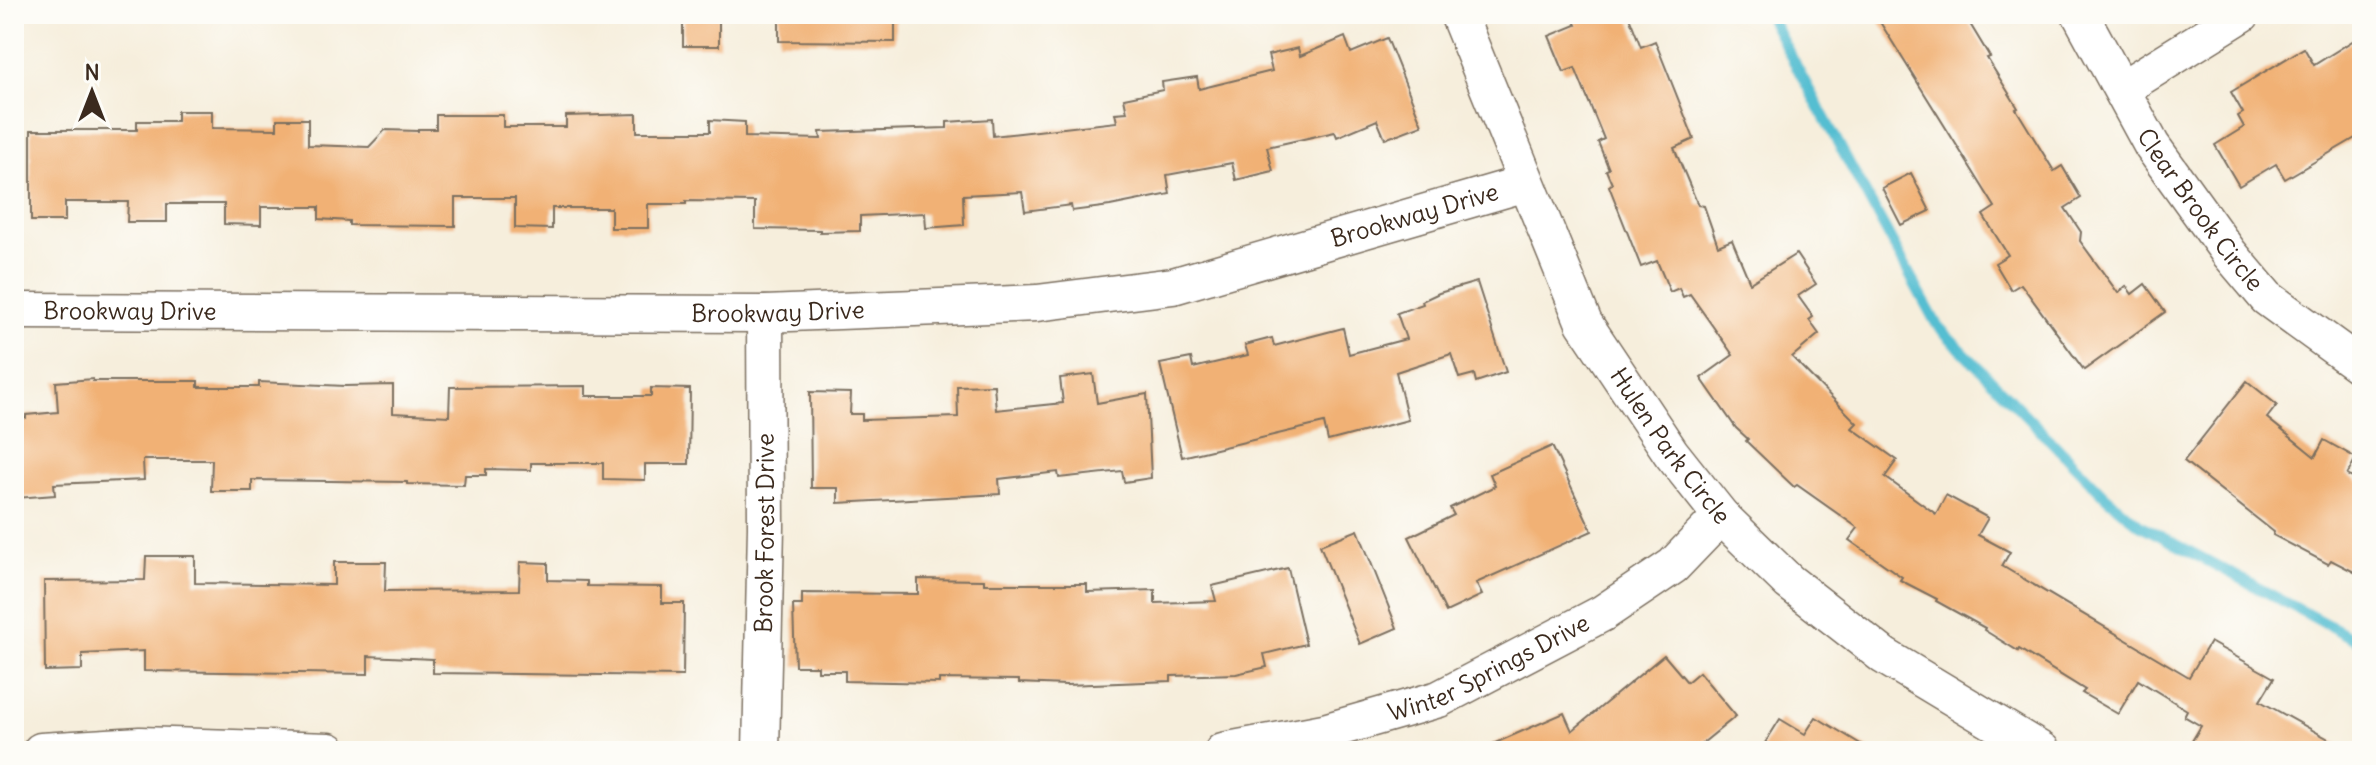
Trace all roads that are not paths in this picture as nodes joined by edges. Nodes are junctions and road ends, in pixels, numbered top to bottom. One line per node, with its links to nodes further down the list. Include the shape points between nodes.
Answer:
1 (1458, 14): 5 (street, Hulen Park Circle)
2 (2080, 14): 4 (street, Clear Brook Circle)
3 (2242, 14): 4 (street)
4 (2123, 88): 8 (street, Clear Brook Circle, via 2152,146 2267,298)
5 (1526, 183): 7 (street, Brookway Drive, via 1173,286 1037,303); 9 (street, Hulen Park Circle, via 1584,323 1671,453)
6 (14, 311): 7 (street, Brookway Drive)
7 (765, 314): 12 (street, Brook Forest Drive)
8 (2362, 367)
9 (1721, 516): 13 (street, Winter Springs Drive, via 1673,566 1603,613 1439,699 1324,732); 14 (street, Hulen Park Circle, via 1789,582 1884,656)
10 (41, 751): 11 (street, via 140,745)
11 (329, 751)
12 (761, 751)
13 (1223, 751)
14 (2042, 751)

